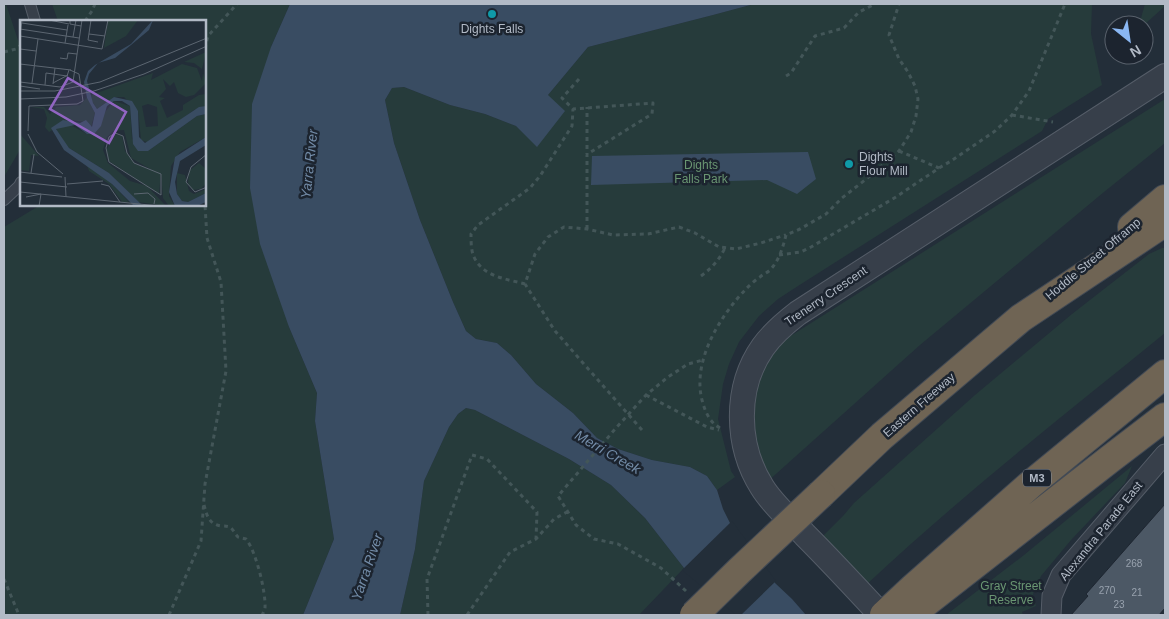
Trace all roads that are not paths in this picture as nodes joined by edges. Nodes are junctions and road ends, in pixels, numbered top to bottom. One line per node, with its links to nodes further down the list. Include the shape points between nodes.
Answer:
1 (30, 4): 2 (lane)
2 (35, 20)
3 (1165, 76): 14 (street, Trenerry Crescent, via 798,313 780,327 751,368 742,408 742,425 754,474 769,497)
4 (20, 184): 6 (lane)
5 (1165, 199): 8 (highway, Hoddle Street Offramp, via 1093,262)
6 (4, 200)
7 (1165, 222): 8 (highway, Eastern Freeway)
8 (1021, 318): 13 (highway, Eastern Freeway, bridge, via 882,436 739,571)
9 (1165, 374): 12 (highway, M3, via 1030,484)
10 (1165, 418): 12 (highway)
11 (1165, 454): 15 (street, Alexandra Parade East, via 1061,575 1052,596)
12 (916, 602): 14 (highway, M3)
13 (693, 606)
14 (882, 615)
15 (1051, 615)

